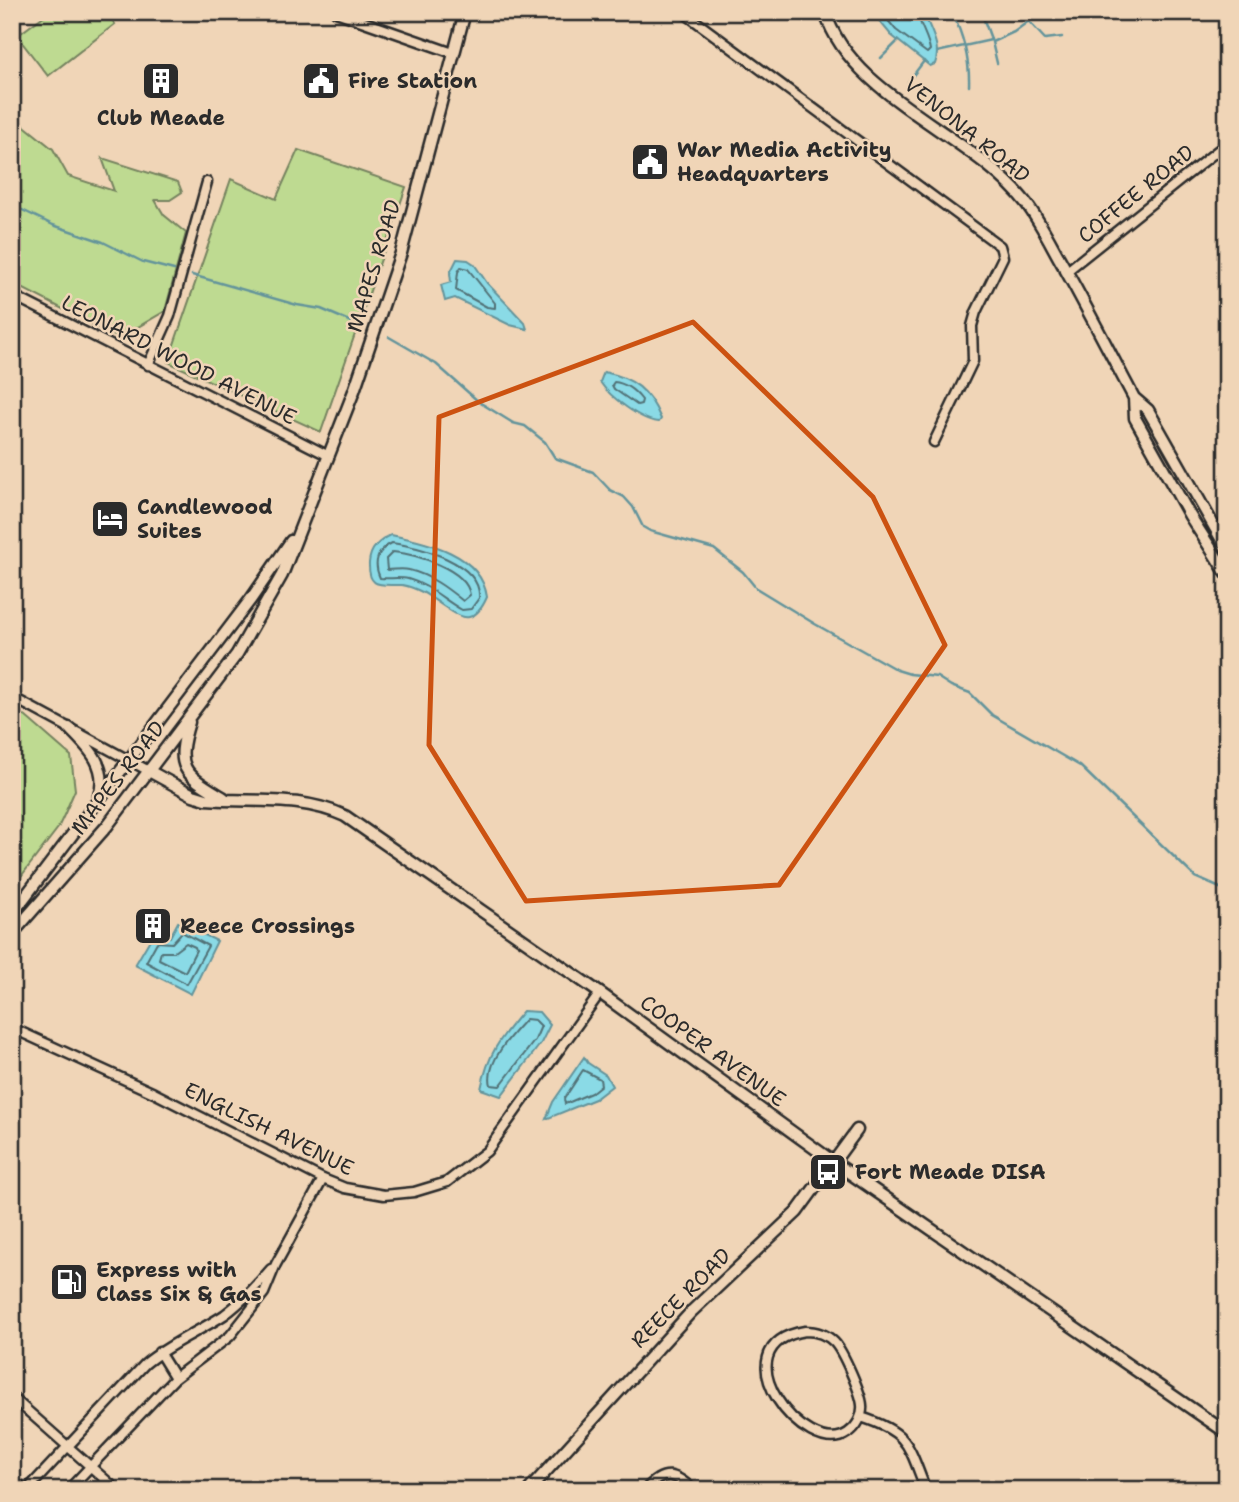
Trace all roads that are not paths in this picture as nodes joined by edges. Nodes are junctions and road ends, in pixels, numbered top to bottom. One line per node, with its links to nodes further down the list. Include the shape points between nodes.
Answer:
1 (336, 12): 5 (street)
2 (465, 12): 5 (street, MAPES ROAD)
3 (683, 12): 12 (street, via 1000,246 1003,257 972,326 973,361)
4 (825, 12): 8 (street, VENONA ROAD, via 850,57 880,86 1000,175 1026,202)
5 (453, 53): 13 (street, MAPES ROAD, via 401,253)
6 (1227, 143): 8 (street, COFFEE ROAD)
7 (208, 182): 10 (street, via 170,316)
8 (1067, 271): 11 (street, VENONA ROAD)
9 (12, 295): 10 (street, LEONARD WOOD AVENUE)
10 (148, 366): 13 (street, LEONARD WOOD AVENUE)
11 (1134, 398): 15 (street, via 1149,410); 16 (street, via 1135,418)
12 (934, 442)
13 (329, 456): 14 (street, MAPES ROAD)
14 (302, 526): 18 (street, MAPES ROAD, via 282,575 237,654); 20 (street, MAPES ROAD)
15 (1227, 549)
16 (1227, 574)
17 (12, 697): 19 (street)
18 (190, 716): 21 (street, MAPES ROAD); 22 (street, via 182,751 184,766 191,778)
19 (69, 728): 20 (street); 23 (street, via 99,763)
20 (129, 760): 21 (street); 23 (street, MAPES ROAD)
21 (149, 771): 22 (street, COOPER AVENUE, via 193,795); 25 (street, MAPES ROAD)
22 (227, 800): 26 (street, COOPER AVENUE, via 301,802 345,816)
23 (97, 802): 24 (street, MAPES ROAD)
24 (12, 914)
25 (12, 934)
26 (600, 993): 29 (street, COOPER AVENUE); 30 (street, ENGLISH AVENUE, via 487,1151 447,1182 384,1195)
27 (12, 1028): 30 (street, ENGLISH AVENUE, via 154,1093)
28 (857, 1130): 29 (street, REECE ROAD)
29 (835, 1163): 38 (street, COOPER AVENUE); 45 (street, REECE ROAD, via 797,1212 692,1311)
30 (323, 1179): 31 (street)
31 (275, 1264): 32 (street); 33 (street, via 264,1293)
32 (225, 1314): 33 (street); 34 (street)
33 (236, 1328): 35 (street)
34 (159, 1352): 35 (street); 39 (street)
35 (176, 1378): 40 (street)
36 (12, 1397): 39 (street)
37 (861, 1417): 37 (street, via 854,1429 831,1438 795,1419 768,1384 767,1362 775,1346 804,1331 821,1333 835,1342 862,1404); 48 (street, via 904,1439)
38 (1227, 1433)
39 (67, 1445): 40 (street); 42 (street)
40 (90, 1466): 43 (street); 44 (street)
41 (12, 1479): 42 (street)
42 (26, 1490)
43 (68, 1490)
44 (117, 1490)
45 (529, 1490)
46 (645, 1490): 47 (street, via 656,1479 670,1475)
47 (692, 1490)
48 (926, 1490)

